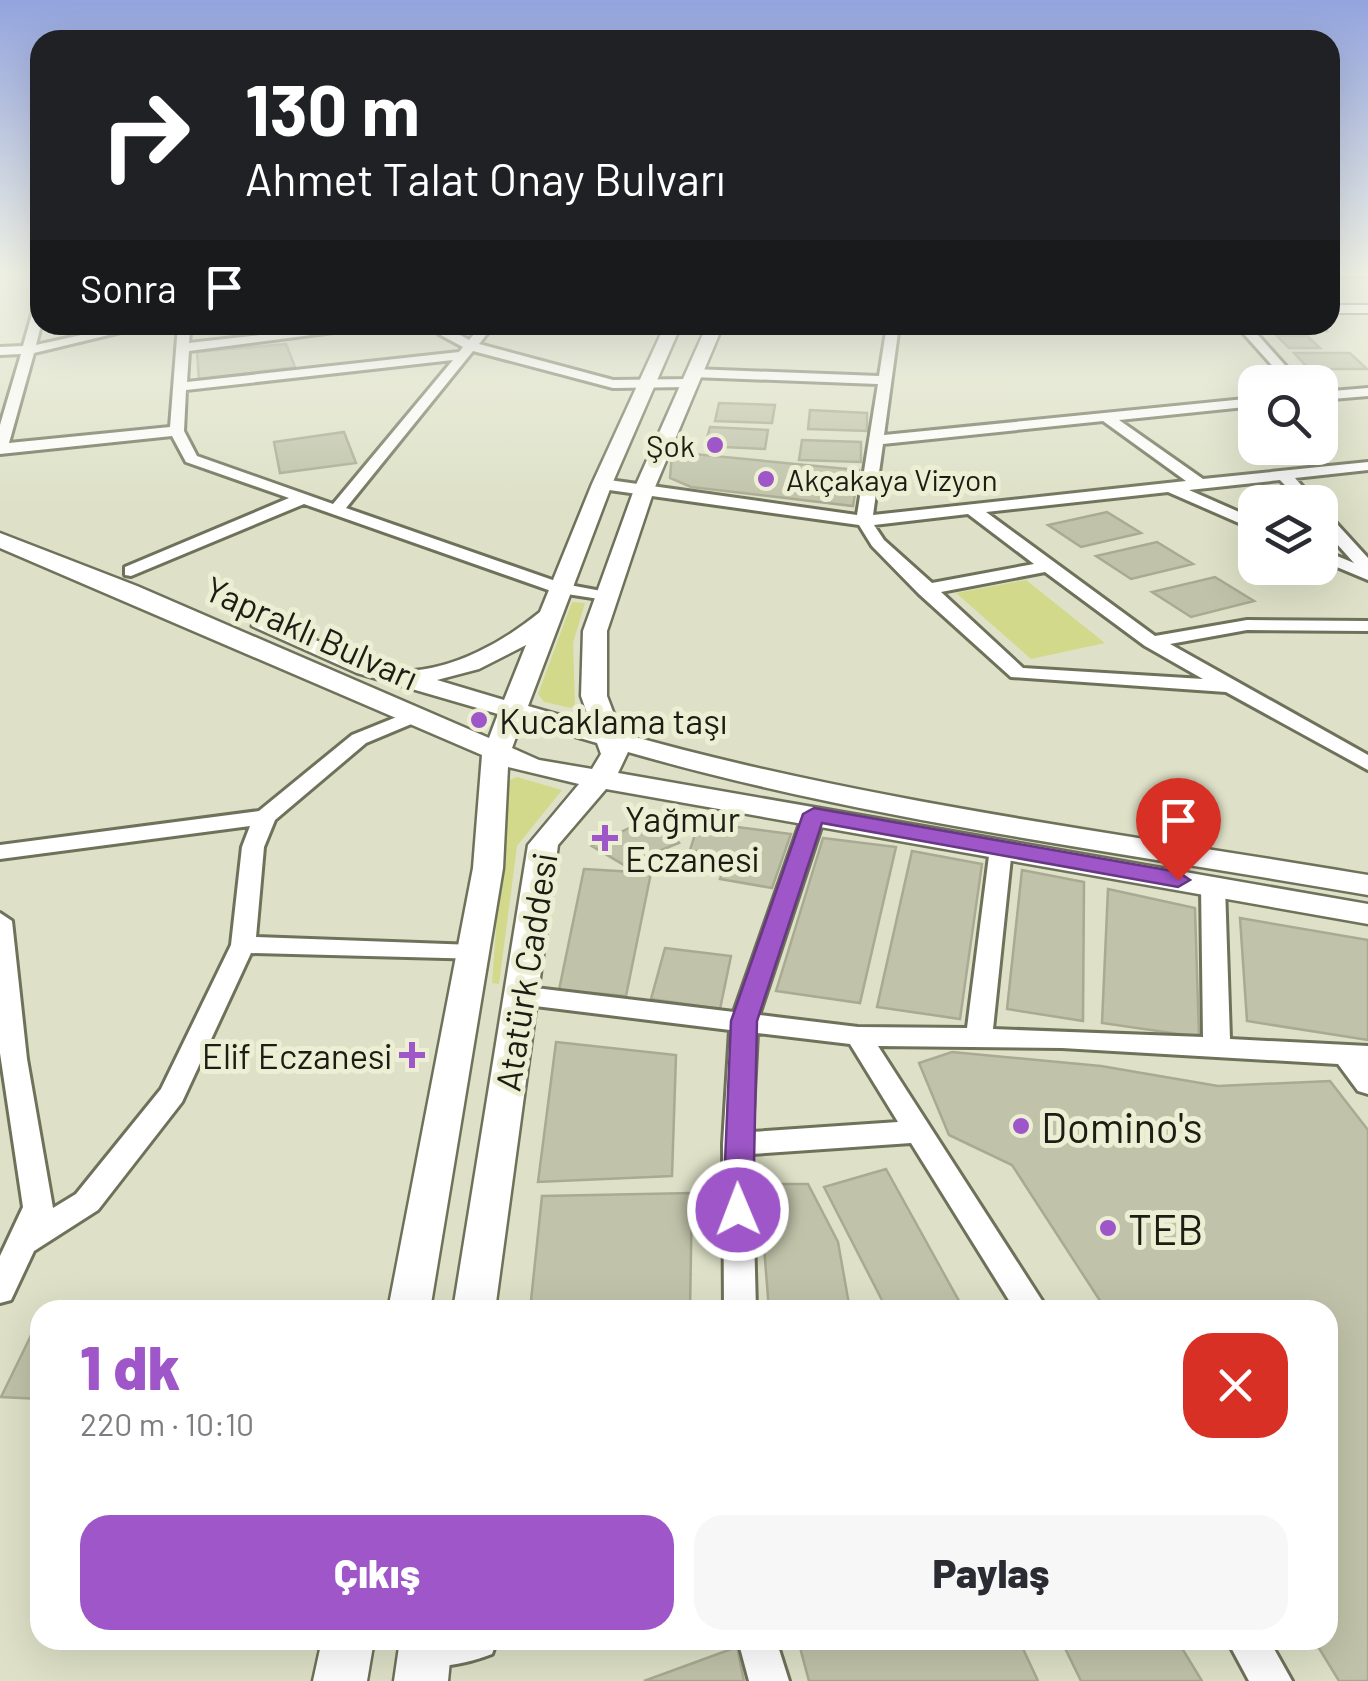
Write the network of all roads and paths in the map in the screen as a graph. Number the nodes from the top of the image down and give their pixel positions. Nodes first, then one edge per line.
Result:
1 (182, 349) edge
2 (661, 349) edge
3 (704, 349) edge
4 (889, 349) edge
5 (28, 350) joint
6 (0, 351) edge
7 (467, 351) junction
8 (691, 378) junction
9 (885, 380) junction
10 (645, 382) junction
11 (180, 387) junction
12 (1368, 392) edge
13 (1351, 393) junction
14 (1338, 394) edge
15 (7, 400) edge
16 (1368, 402) edge
17 (1238, 404) edge
18 (1106, 417) junction
19 (177, 430) junction
20 (876, 440) junction
21 (0, 449) edge
22 (1368, 466) edge
23 (1284, 475) junction
24 (602, 484) junction
25 (1200, 484) junction
26 (1293, 485) edge
27 (645, 487) junction
28 (1171, 488) junction
29 (306, 497) junction
30 (338, 508) junction
31 (971, 509) junction
32 (1238, 518) edge
33 (0, 519) edge
34 (864, 521) junction
35 (1338, 536) edge
36 (0, 540) edge
37 (1338, 561) edge
38 (1048, 566) junction
39 (131, 571) junction
40 (1368, 572) edge
41 (925, 590) junction
42 (606, 598) junction
43 (555, 602) junction
44 (1368, 626) edge
45 (1152, 642) junction
46 (397, 677) junction
47 (1227, 686) junction
48 (516, 710) junction
49 (414, 716) junction
50 (613, 739) junction
51 (496, 753) junction
52 (1368, 764) edge
53 (598, 778) junction
54 (814, 814) junction
55 (265, 817) junction
56 (1001, 848) junction
57 (0, 852) edge
58 (1368, 885) edge
59 (1213, 886) junction
60 (1368, 914) edge
61 (0, 922) edge
62 (243, 945) junction
63 (474, 953) junction
64 (519, 995) junction
65 (744, 1021) junction
66 (858, 1036) junction
67 (979, 1038) junction
68 (1217, 1048) junction
69 (1357, 1056) edge
70 (7, 1062) edge
71 (1368, 1084) edge
72 (916, 1132) junction
73 (737, 1144) junction
74 (22, 1242) junction
75 (0, 1290) edge
76 (410, 1300) edge
77 (475, 1300) edge
78 (740, 1300) edge
79 (1025, 1300) edge
80 (346, 1650) edge
81 (761, 1650) edge
82 (1252, 1650) edge
83 (340, 1681) edge
84 (769, 1681) edge
85 (1272, 1681) edge

1 - 11 street
2 - 10 main road, Atatürk Caddesi
3 - 8 main road
4 - 9 street
5 - 6 street
5 - 15 street
7 - 10 street
7 - 11 street
7 - 30 street
8 - 9 street
8 - 10 street
8 - 27 main road
9 - 20 street
10 - 24 main road, Atatürk Caddesi
11 - 19 street
12 - 13 street
13 - 14 street
13 - 16 street
15 - 21 street
17 - 18 street
18 - 20 street
18 - 25 street
19 - 21 street
19 - 29 street
20 - 34 street
22 - 23 street
23 - 25 street
23 - 26 street
24 - 27 street
24 - 43 main road, Atatürk Caddesi
25 - 28 street
27 - 34 street
27 - 42 main road
28 - 31 street
28 - 32 street
29 - 30 street
29 - 39 street
30 - 43 street
31 - 34 street
31 - 38 street
33 - 39 main road
34 - 41 street
35 - 40 street
36 - 49 main road, Yapraklı Bulvarı
37 - 40 street
38 - 41 street
38 - 45 street
39 - 46 main road
41 - 47 street
42 - 43 street
42 - 50 main road
43 - 46 main road
43 - 48 main road, Atatürk Caddesi
44 - 45 street
45 - 47 street
46 - 48 main road
47 - 52 street
48 - 50 main road
48 - 51 main road, Atatürk Caddesi
49 - 51 main road, Yapraklı Bulvarı
49 - 55 street
50 - 53 main road, Atatürk Caddesi
50 - 58 main road
51 - 53 main road, Yapraklı Bulvarı
51 - 63 main road, Atatürk Caddesi
53 - 54 main road, Yapraklı Bulvarı
53 - 64 main road, Atatürk Caddesi
54 - 56 main road, Yapraklı Bulvarı
54 - 65 street
55 - 57 street
55 - 62 street
56 - 59 main road, Yapraklı Bulvarı
56 - 67 street
59 - 60 main road, Yapraklı Bulvarı
59 - 68 street
61 - 70 street
62 - 63 street
62 - 74 street
63 - 76 main road, Atatürk Caddesi
64 - 65 street
64 - 77 main road, Atatürk Caddesi
65 - 66 street
65 - 73 street
66 - 67 street
66 - 72 street
67 - 68 street
68 - 69 street
69 - 71 street
70 - 74 street
72 - 73 street
72 - 79 street
73 - 78 street
74 - 75 street
80 - 83 main road
81 - 84 street
82 - 85 street

